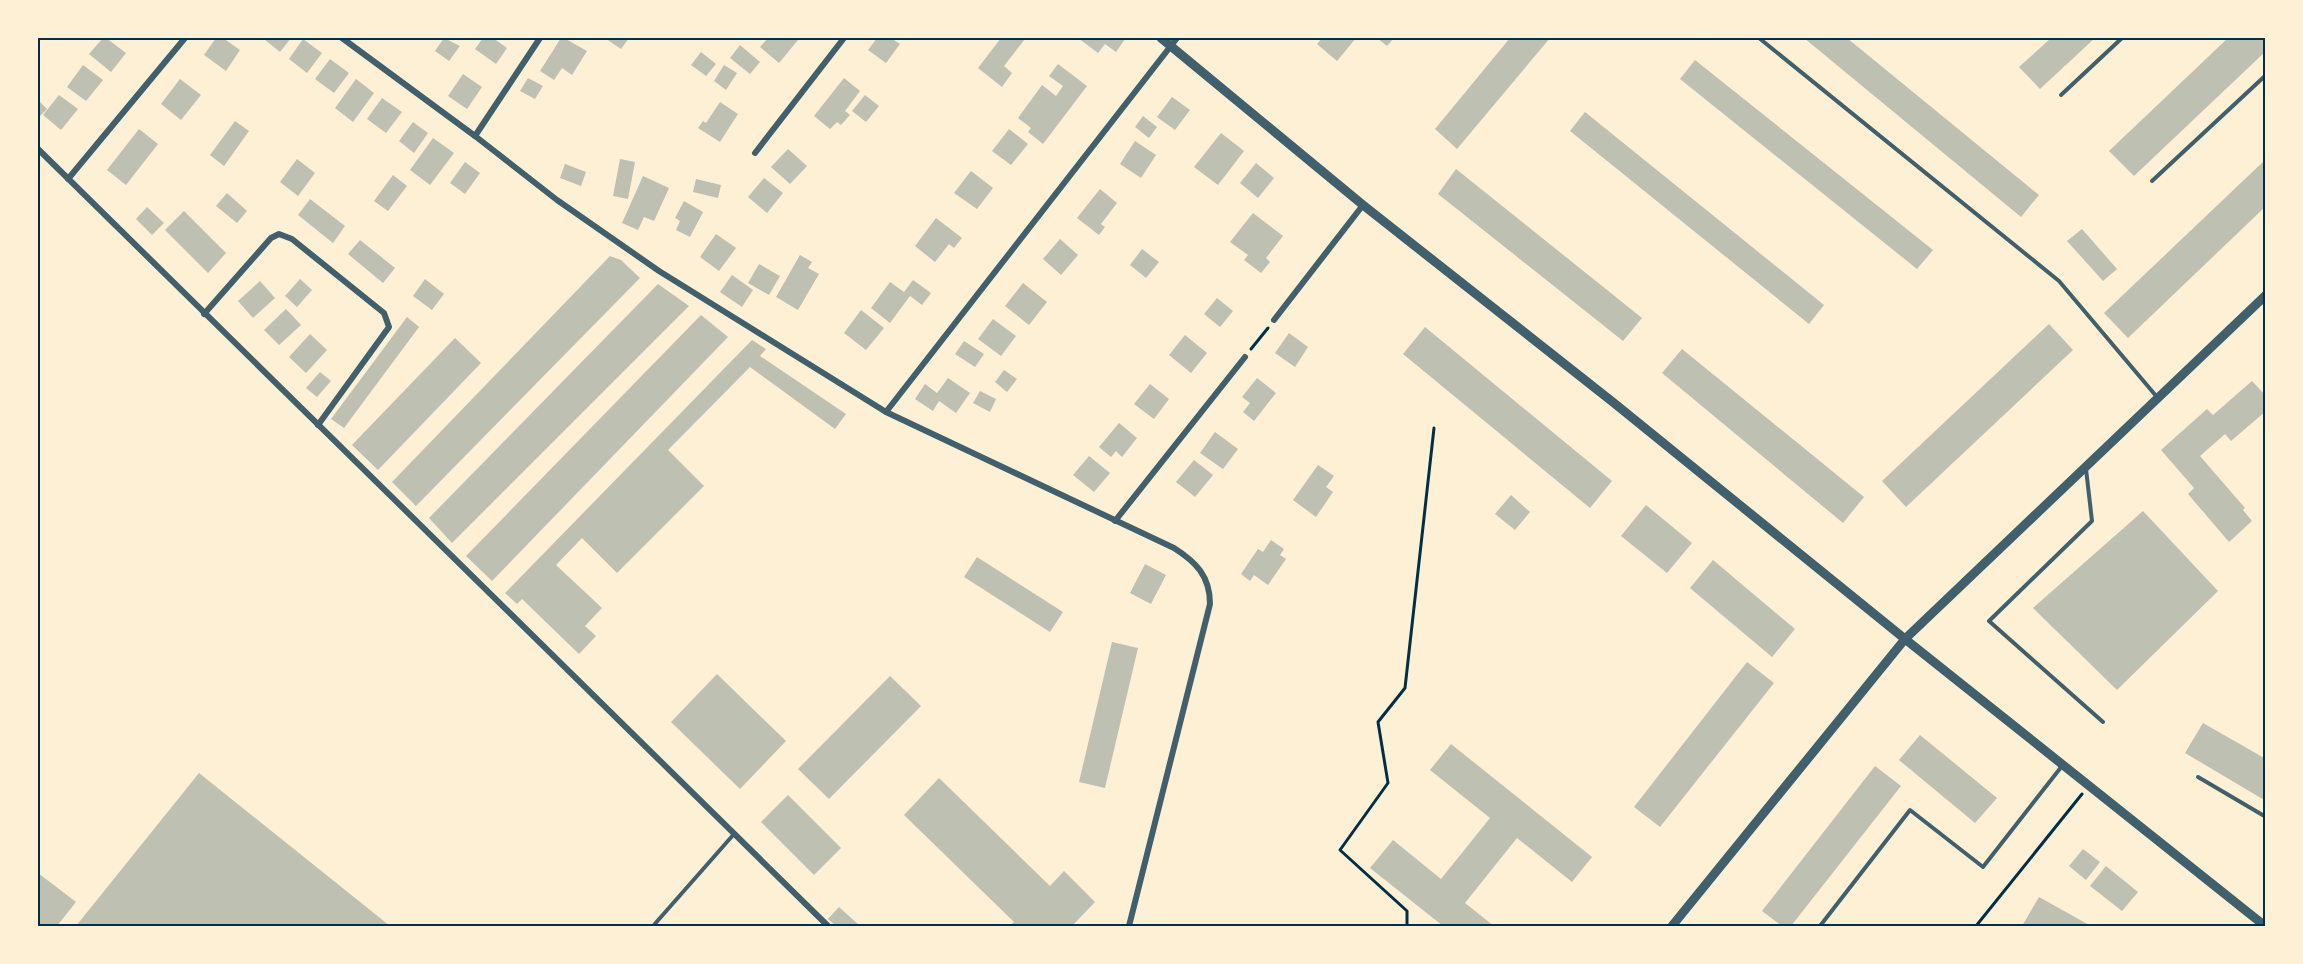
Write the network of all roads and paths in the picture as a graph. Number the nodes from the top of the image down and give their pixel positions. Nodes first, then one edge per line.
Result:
1 (184, 38) edge
2 (342, 38) edge
3 (540, 38) edge
4 (844, 38) edge
5 (1161, 38) edge
6 (1759, 38) edge
7 (2122, 38) edge
8 (1174, 42) edge
9 (2265, 75) edge
10 (2061, 95) dead end
11 (475, 136) junction
12 (38, 149) edge
13 (755, 153) dead end
14 (68, 179) junction
15 (2152, 181) dead end
16 (1363, 205) junction
17 (2265, 295) edge
18 (204, 314) junction
19 (1274, 320) joint
20 (1245, 357) joint
21 (2157, 398) junction
22 (886, 412) junction
23 (318, 425) junction
24 (1434, 428) dead end
25 (2086, 465) junction
26 (1115, 521) junction
27 (1905, 639) junction
28 (2103, 722) dead end
29 (2062, 765) junction
30 (2198, 777) dead end
31 (2089, 786) junction
32 (2265, 818) edge
33 (734, 834) junction
34 (653, 927) edge
35 (828, 927) edge
36 (1129, 927) edge
37 (1407, 927) edge
38 (1672, 927) edge
39 (1820, 927) edge
40 (1976, 927) edge
41 (2265, 927) edge

1 - 14 street
2 - 11 street
3 - 11 street
4 - 13 street
5 - 8 street
6 - 21 lane
7 - 10 lane
8 - 16 street
8 - 22 street
9 - 15 lane
11 - 22 street
12 - 14 street
14 - 18 street
16 - 19 street
16 - 27 street
17 - 21 street
18 - 23 street
18 - 23 street
19 - 20 path
20 - 26 street
21 - 25 street
22 - 26 street
23 - 33 street
24 - 37 path
25 - 27 street
25 - 28 lane
26 - 36 street
27 - 29 street
27 - 38 street
29 - 31 street
29 - 39 lane
30 - 32 lane
31 - 40 path
31 - 41 street
33 - 34 lane
33 - 35 street

